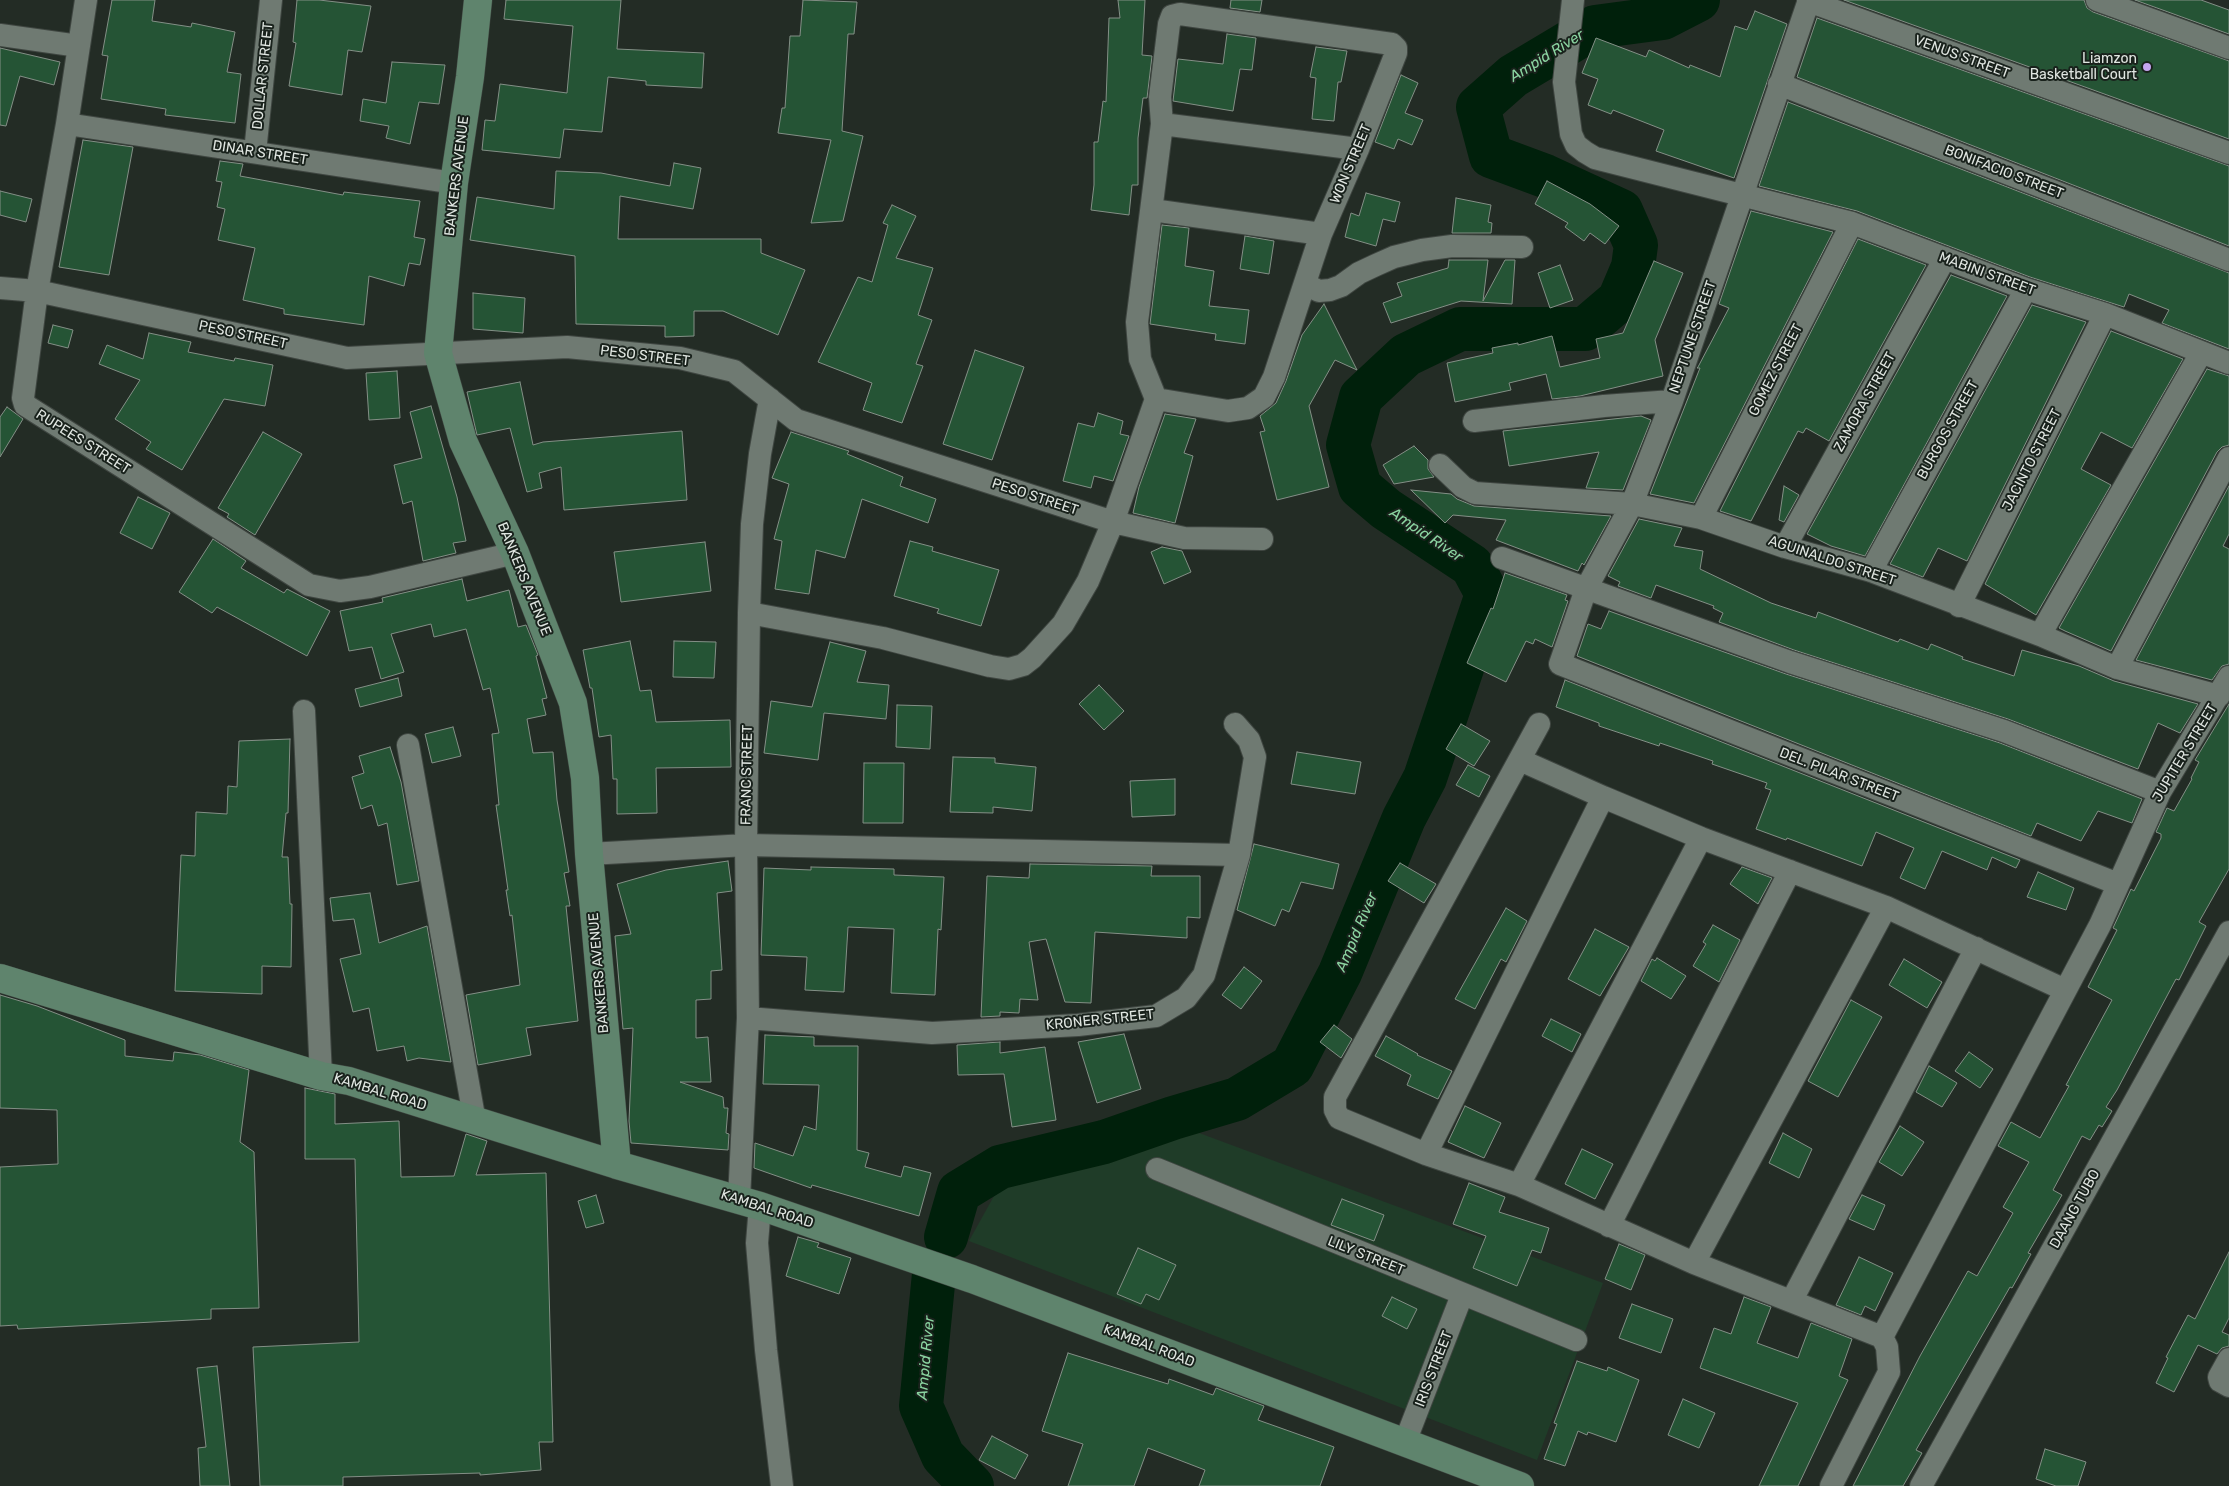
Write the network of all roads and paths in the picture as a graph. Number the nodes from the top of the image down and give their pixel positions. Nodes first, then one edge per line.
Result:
1 (86, 0) edge
2 (271, 0) edge
3 (478, 0) edge
4 (2097, 0) edge
5 (1809, 1) edge
6 (1572, 10) edge
7 (0, 35) edge
8 (79, 46) junction
9 (2229, 48) edge
10 (1779, 84) junction
11 (67, 124) junction
12 (1162, 124) junction
13 (1358, 149) junction
14 (255, 152) junction
15 (2229, 154) edge
16 (454, 183) junction
17 (1741, 195) junction
18 (1152, 210) junction
19 (1852, 223) junction
20 (1321, 234) junction
21 (1522, 247) dead end
22 (1945, 258) junction
23 (2229, 260) edge
24 (1305, 284) junction
25 (0, 288) edge
26 (2026, 289) junction
27 (37, 290) junction
28 (2105, 314) junction
29 (438, 353) junction
30 (2201, 353) junction
31 (2229, 363) edge
32 (770, 399) junction
33 (1156, 399) junction
34 (1672, 401) junction
35 (1474, 421) dead end
36 (2229, 458) edge
37 (1440, 465) dead end
38 (1632, 504) junction
39 (1701, 518) junction
40 (1113, 522) junction
41 (1262, 539) dead end
42 (1785, 547) junction
43 (515, 553) junction
44 (1502, 558) dead end
45 (1871, 572) junction
46 (1586, 589) junction
47 (1959, 606) junction
48 (749, 613) junction
49 (2040, 635) junction
50 (1560, 666) joint
51 (2117, 668) junction
52 (2224, 687) edge
53 (304, 711) dead end
54 (1235, 724) dead end
55 (1539, 724) dead end
56 (408, 745) dead end
57 (1520, 760) junction
58 (2160, 792) junction
59 (1603, 798) junction
60 (1701, 838) junction
61 (746, 845) junction
62 (589, 854) junction
63 (1239, 855) junction
64 (1790, 871) junction
65 (2118, 884) junction
66 (1886, 907) junction
67 (2229, 932) edge
68 (1976, 948) junction
69 (0, 978) edge
70 (2065, 990) junction
71 (748, 1018) junction
72 (320, 1076) junction
73 (475, 1122) junction
74 (1426, 1154) junction
75 (616, 1165) junction
76 (1157, 1169) dead end
77 (1519, 1185) junction
78 (750, 1203) junction
79 (1609, 1226) junction
80 (1694, 1263) junction
81 (1462, 1295) junction
82 (1792, 1300) junction
83 (1882, 1337) junction
84 (1576, 1340) dead end
85 (2229, 1359) edge
86 (2229, 1386) edge
87 (1405, 1442) junction
88 (782, 1486) edge
89 (1520, 1486) edge
90 (1831, 1486) edge
91 (1921, 1486) edge

1 - 8 street, RUPEES STREET
2 - 14 street, DOLLAR STREET
3 - 16 main road, BANKERS AVENUE
4 - 9 street
5 - 10 street, NEPTUNE STREET
5 - 15 street, VENUS STREET
6 - 17 street, MABINI STREET
7 - 8 street
8 - 11 street, RUPEES STREET
10 - 17 street, NEPTUNE STREET
10 - 23 street, BONIFACIO STREET
11 - 14 street, DINAR STREET
11 - 27 street, RUPEES STREET
12 - 13 street
12 - 13 street, WON STREET
12 - 18 street
13 - 20 street, WON STREET
14 - 16 street, DINAR STREET
16 - 29 main road, BANKERS AVENUE
17 - 19 street, MABINI STREET
17 - 34 street, NEPTUNE STREET
18 - 20 street
18 - 33 street
19 - 22 street, MABINI STREET
19 - 39 street, GOMEZ STREET
20 - 24 street, WON STREET
21 - 24 street
22 - 26 street, MABINI STREET
22 - 42 street, ZAMORA STREET
24 - 33 street, WON STREET
25 - 27 street, PESO STREET
26 - 28 street, MABINI STREET
26 - 45 street, BURGOS STREET
27 - 29 street, PESO STREET
27 - 43 street, RUPEES STREET
28 - 30 street, MABINI STREET
28 - 47 street, JACINTO STREET
29 - 32 street, PESO STREET
29 - 43 main road, BANKERS AVENUE
30 - 31 street, MABINI STREET
30 - 49 street
32 - 40 street, PESO STREET
32 - 48 street, FRANC STREET
33 - 40 street
34 - 35 street
34 - 38 street, NEPTUNE STREET
36 - 51 street
37 - 38 street, AGUINALDO STREET
38 - 39 street, AGUINALDO STREET
38 - 46 street, NEPTUNE STREET
39 - 42 street, AGUINALDO STREET
40 - 41 street, PESO STREET
40 - 48 street
42 - 45 street, AGUINALDO STREET
43 - 62 main road, BANKERS AVENUE
44 - 46 street
45 - 47 street, AGUINALDO STREET
46 - 50 street, NEPTUNE STREET
46 - 58 street
47 - 49 street, AGUINALDO STREET
48 - 61 street, FRANC STREET
49 - 51 street, AGUINALDO STREET
50 - 65 street, DEL. PILAR STREET
51 - 52 street, AGUINALDO STREET
52 - 58 street, JUPITER STREET
53 - 72 street
54 - 63 street, KRONER STREET
55 - 57 street
56 - 73 street
57 - 59 street
57 - 74 street
58 - 65 street, JUPITER STREET
59 - 60 street
59 - 74 street
60 - 64 street
60 - 77 street
61 - 62 street
61 - 63 street
61 - 71 street, FRANC STREET
62 - 75 main road, BANKERS AVENUE
63 - 71 street, KRONER STREET
64 - 66 street
64 - 79 street
65 - 70 street, JUPITER STREET
66 - 68 street
66 - 80 street
67 - 91 street, DAANG TUBO
68 - 70 street
68 - 82 street
69 - 72 main road, KAMBAL ROAD
70 - 83 street, JUPITER STREET
71 - 78 street, FRANC STREET
72 - 73 main road, KAMBAL ROAD
73 - 75 main road, KAMBAL ROAD
74 - 77 street
75 - 78 main road, KAMBAL ROAD
76 - 81 street, LILY STREET
77 - 79 street
78 - 87 main road, KAMBAL ROAD
78 - 88 street, FRANC STREET
79 - 80 street
80 - 82 street
81 - 84 street, LILY STREET
81 - 87 street, IRIS STREET
82 - 83 street
83 - 90 street
85 - 86 street
87 - 89 main road, KAMBAL ROAD

